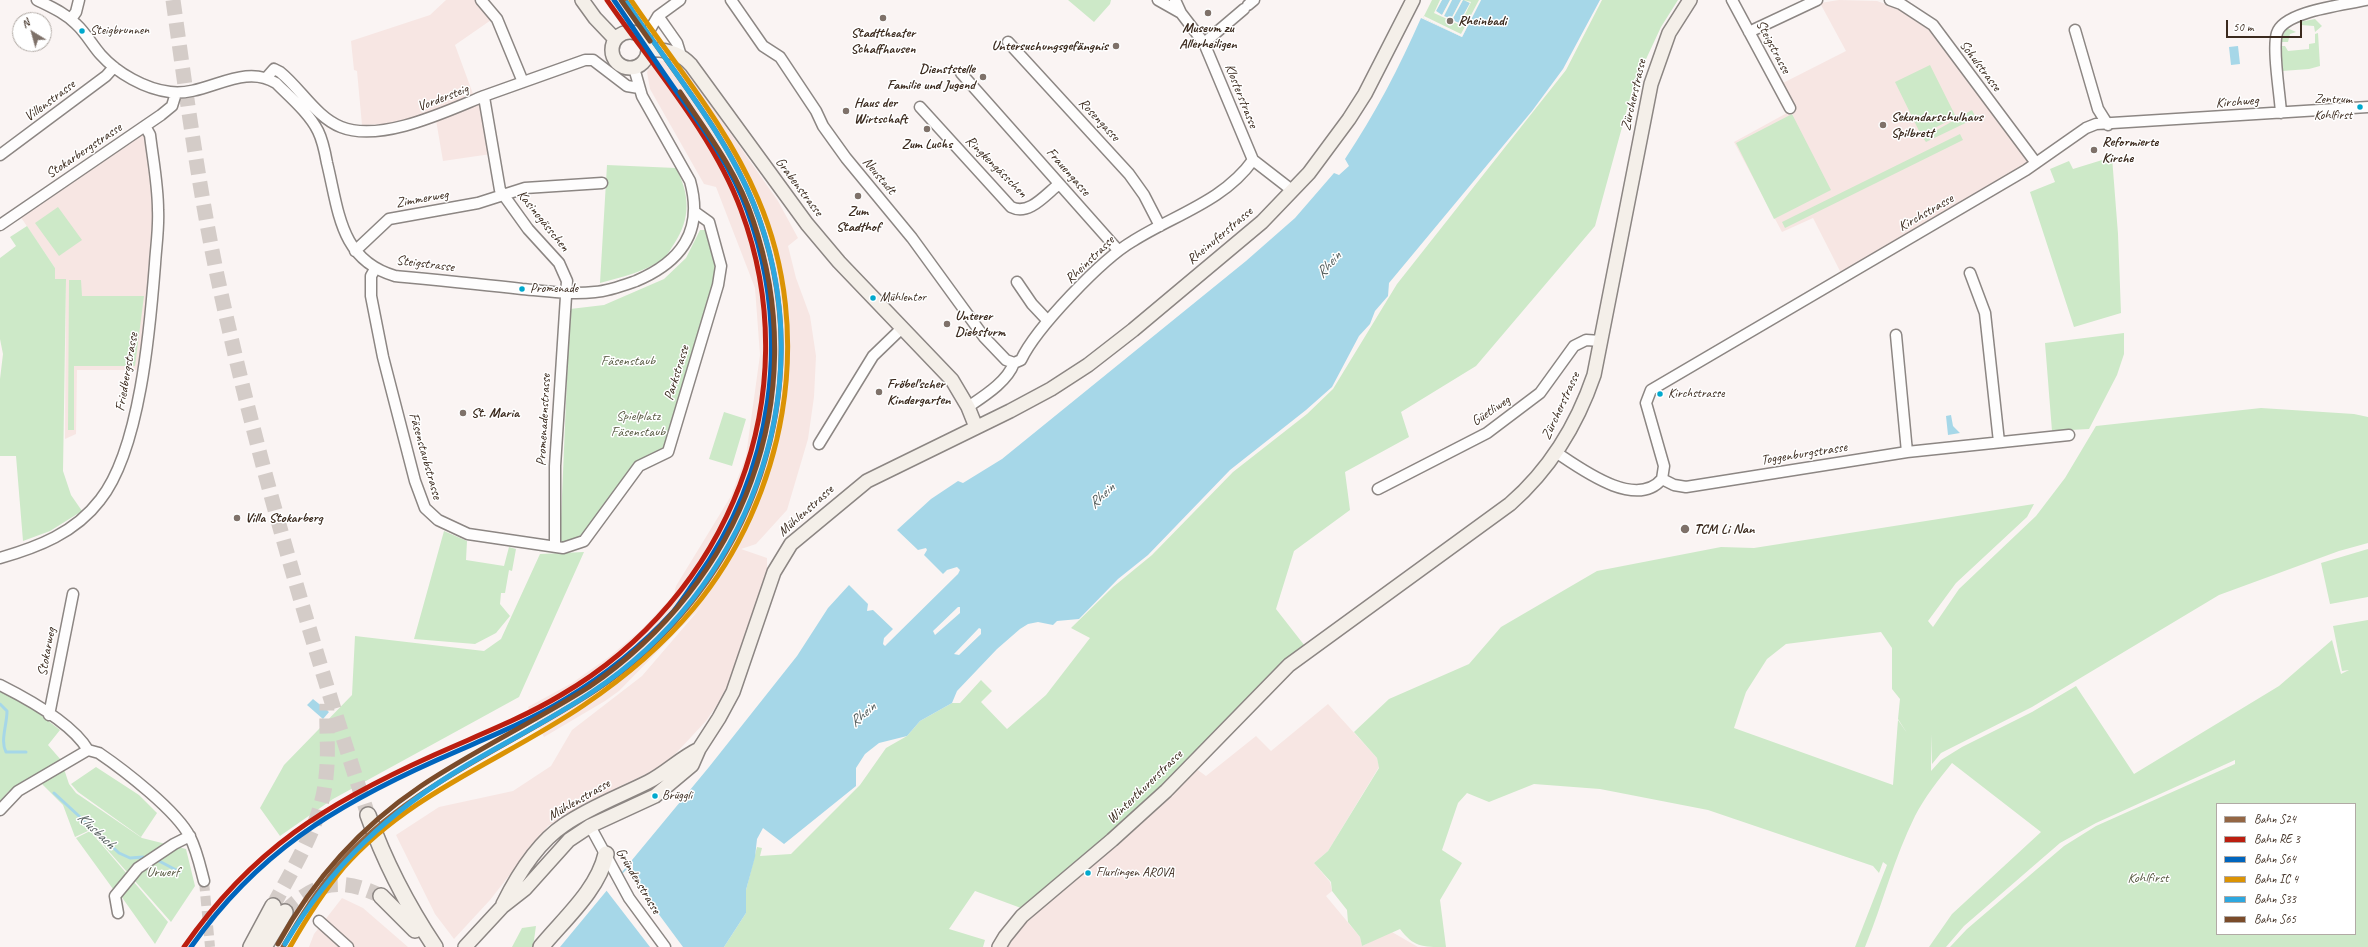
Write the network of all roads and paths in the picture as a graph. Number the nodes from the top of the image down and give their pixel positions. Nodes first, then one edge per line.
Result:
1 (38, 0) edge
2 (79, 0) edge
3 (481, 0) edge
4 (582, 0) edge
5 (680, 0) edge
6 (731, 0) edge
7 (1158, 0) edge
8 (1175, 0) edge
9 (1413, 0) edge
10 (1690, 0) edge
11 (1732, 0) edge
12 (1818, 0) edge
13 (1890, 0) edge
14 (2366, 0) edge
15 (1249, 5) edge
16 (1181, 13) junction
17 (71, 19) junction
18 (656, 21) junction
19 (2075, 30) dead end
20 (1749, 32) junction
21 (617, 37) junction
22 (1008, 42) dead end
23 (1204, 43) junction
24 (647, 44) junction
25 (677, 54) junction
26 (114, 67) junction
27 (636, 67) junction
28 (961, 73) dead end
29 (267, 78) junction
30 (523, 82) junction
31 (639, 88) junction
32 (176, 93) junction
33 (484, 97) junction
34 (2368, 106) edge
35 (920, 107) dead end
36 (1790, 108) dead end
37 (2281, 113) junction
38 (2108, 124) junction
39 (145, 126) junction
40 (0, 155) edge
41 (1253, 160) junction
42 (2036, 163) junction
43 (602, 183) dead end
44 (1059, 184) junction
45 (1293, 191) junction
46 (505, 195) junction
47 (695, 212) junction
48 (0, 225) edge
49 (1160, 226) junction
50 (1118, 250) junction
51 (354, 251) junction
52 (375, 269) junction
53 (1970, 273) dead end
54 (1017, 282) dead end
55 (566, 293) junction
56 (1048, 321) junction
57 (902, 328) junction
58 (1896, 334) dead end
59 (1601, 341) junction
60 (1014, 363) junction
61 (968, 407) junction
62 (976, 427) junction
63 (2069, 435) dead end
64 (1999, 442) junction
65 (818, 444) dead end
66 (1907, 452) junction
67 (1557, 453) junction
68 (1662, 479) junction
69 (1378, 489) dead end
70 (559, 548) junction
71 (0, 558) edge
72 (73, 594) dead end
73 (1311, 648) joint
74 (0, 685) edge
75 (49, 715) junction
76 (699, 749) junction
77 (88, 750) junction
78 (0, 810) edge
79 (582, 814) junction
80 (368, 815) tunnel mouth
81 (590, 826) junction
82 (190, 836) junction
83 (606, 854) junction
84 (204, 881) tunnel mouth
85 (381, 896) tunnel mouth
86 (502, 907) junction
87 (118, 913) dead end
88 (319, 921) dead end
89 (430, 942) edge
90 (251, 947) edge
91 (264, 947) edge
92 (348, 947) edge
93 (465, 947) edge
94 (541, 947) edge
95 (665, 947) edge
96 (999, 947) edge

1 - 17 street
2 - 17 street
3 - 30 street
4 - 21 main road
5 - 18 street
6 - 60 street, Neustadt
7 - 16 street
8 - 16 street, Klosterstrasse
9 - 45 main road, Rheinuferstrasse
10 - 59 main road, Zürcherstrasse
11 - 20 street, Steigstrasse
12 - 20 street
13 - 42 street, Schulstrasse
14 - 37 street
15 - 23 street
16 - 23 street, Klosterstrasse
17 - 26 street
18 - 24 street
18 - 25 street, Grabenstrasse
19 - 38 street
20 - 36 street, Steigstrasse
21 - 24 main road
21 - 27 main road
22 - 49 street, Rosengasse
23 - 41 street, Klosterstrasse
24 - 25 main road
24 - 27 main road
25 - 57 main road, Grabenstrasse
26 - 32 street
26 - 40 street, Villenstrasse
27 - 31 street, Steigstrasse
28 - 44 street, Frauengasse
29 - 32 street
29 - 33 street, Vordersteig
29 - 51 street, Steigstrasse
30 - 31 street, Vordersteig
30 - 33 street, Vordersteig
31 - 47 street, Steigstrasse
32 - 39 street, Stokarbergstrasse
33 - 46 street, Kasinogässchen
34 - 37 street, Kirchweg
35 - 44 street, Ringkengässchen
37 - 38 street, Kirchweg
38 - 42 street, Kirchstrasse
39 - 48 street, Stokarbergstrasse
39 - 71 street, Friedbergstrasse
41 - 45 street, Klosterstrasse
41 - 49 street, Rheinstrasse
42 - 68 street, Kirchstrasse
43 - 46 street, Zimmerweg
44 - 50 street, Frauengasse
45 - 62 main road, Rheinuferstrasse
46 - 51 street, Zimmerweg
46 - 55 street, Kasinogässchen
47 - 55 street, Steigstrasse
47 - 70 street, Parkstrasse
49 - 50 street, Rheinstrasse
50 - 56 street, Rheinstrasse
51 - 52 street, Steigstrasse
52 - 55 street, Steigstrasse
52 - 70 street, Fäsenstaubstrasse
53 - 64 street
54 - 56 street
55 - 70 street, Promenadenstrasse
56 - 60 street, Rheinstrasse
57 - 61 main road, Grabenstrasse
57 - 65 street
58 - 66 street
59 - 67 main road, Zürcherstrasse
59 - 69 street, Güetliweg
60 - 61 street, Rheinstrasse
61 - 62 main road, Grabenstrasse
62 - 76 main road, Mühlenstrasse
63 - 64 street, Toggenburgstrasse
64 - 66 street, Toggenburgstrasse
66 - 68 street, Toggenburgstrasse
67 - 68 street
67 - 73 main road, Zürcherstrasse
72 - 75 street, Stokarweg
73 - 96 main road, Winterthurerstrasse
74 - 75 street
75 - 77 street
76 - 79 main road, Mühlenstrasse
76 - 81 main road, Mühlenstrasse
77 - 78 street
77 - 82 street
79 - 81 main road
79 - 86 main road, Mühlenstrasse
80 - 89 highway
81 - 83 street, Gründenstrasse
81 - 86 main road, Mühlenstrasse
82 - 84 street
82 - 87 street
83 - 94 highway
83 - 95 street, Gründenstrasse
85 - 89 highway
86 - 93 main road, Mühlenstrasse
88 - 92 street
90 - 91 highway

